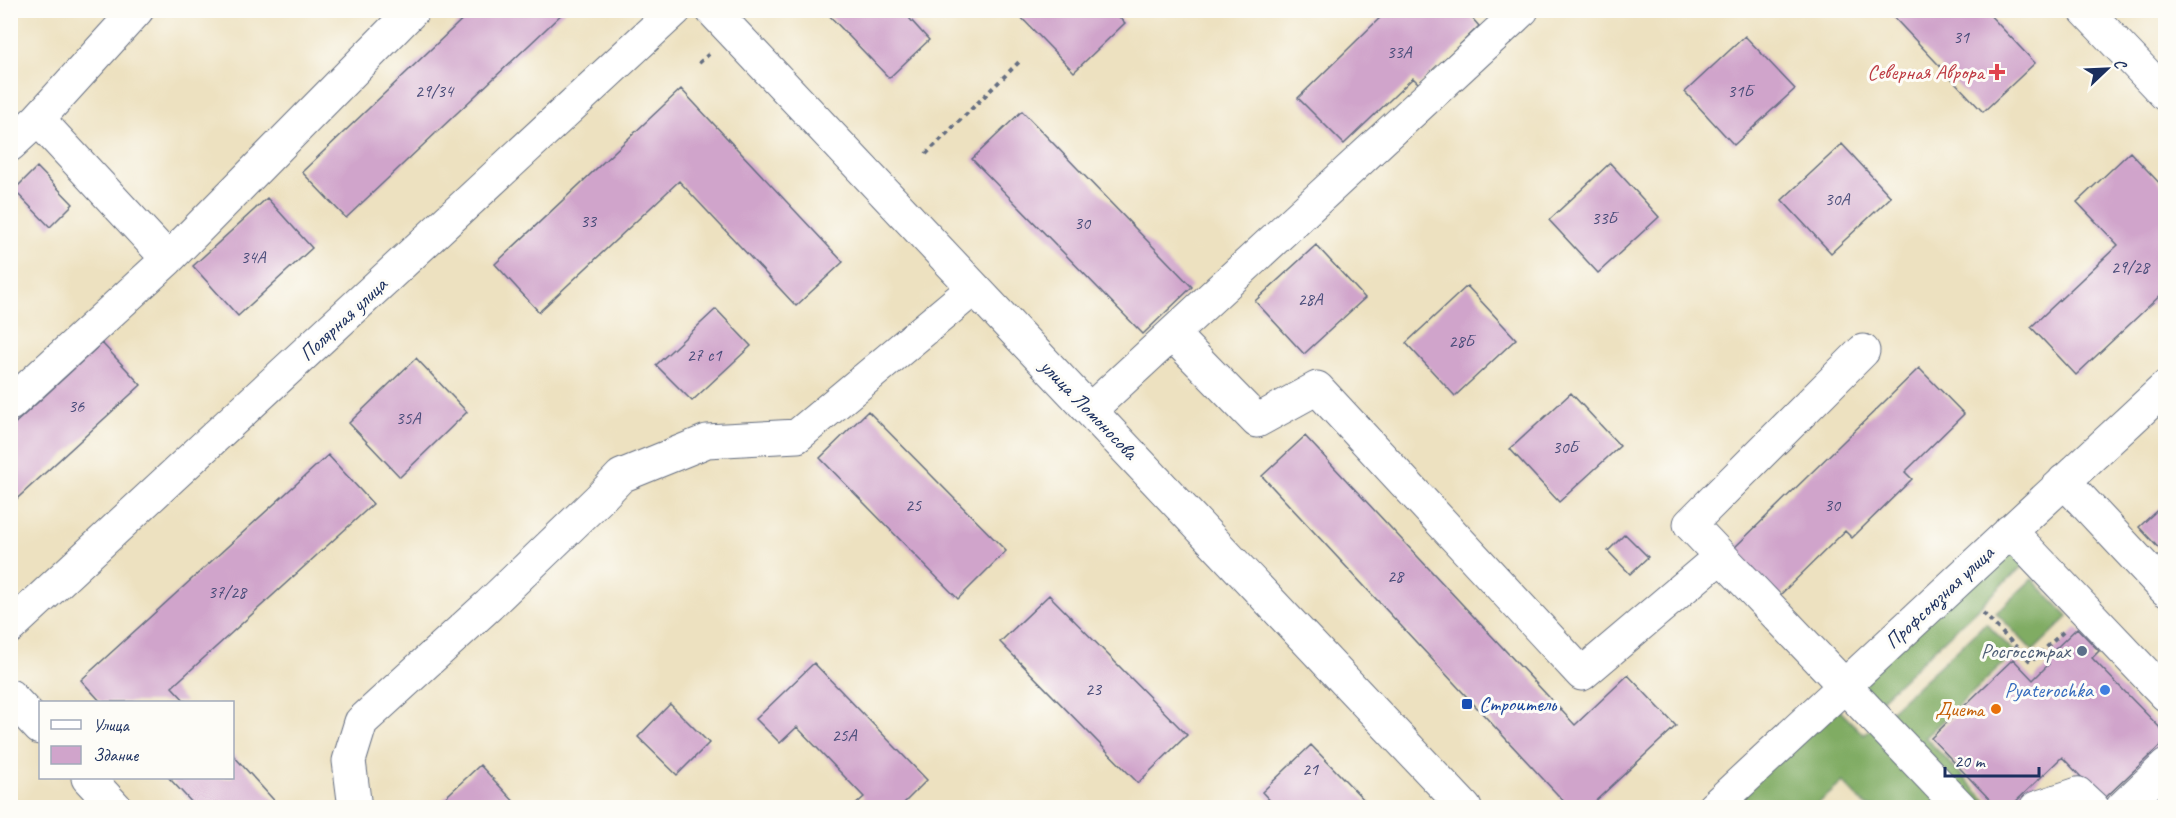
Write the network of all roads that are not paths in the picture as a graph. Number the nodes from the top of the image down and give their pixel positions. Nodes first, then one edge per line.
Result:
1 (137, 10) edge
2 (413, 10) edge
3 (675, 10) edge
4 (712, 10) edge
5 (1522, 10) edge
6 (2085, 10) edge
7 (2166, 95) edge
8 (38, 119) junction
9 (10, 145) edge
10 (168, 259) junction
11 (974, 288) junction
12 (1173, 334) junction
13 (1863, 351) dead end
14 (2166, 387) edge
15 (10, 404) edge
16 (1090, 410) junction
17 (2064, 481) junction
18 (2010, 531) junction
19 (1720, 556) junction
20 (2166, 590) edge
21 (10, 627) edge
22 (1844, 686) junction
23 (2166, 695) edge
24 (10, 696) edge
25 (39, 727) edge
26 (2166, 766) edge
27 (90, 779) edge
28 (116, 807) edge
29 (355, 807) edge
30 (1465, 807) edge
31 (1713, 807) edge
32 (1961, 807) edge
33 (2036, 807) edge
34 (2093, 807) edge
35 (2122, 807) edge

1 - 8 street
2 - 10 street
3 - 21 street, Полярная улица
4 - 11 street, улица Ломоносова
5 - 12 street
6 - 7 street
8 - 9 street
8 - 10 street
10 - 15 street
11 - 16 street, улица Ломоносова
11 - 29 street
12 - 16 street
12 - 19 street
13 - 19 street
14 - 17 street, Профсоюзная улица
16 - 30 street, улица Ломоносова
17 - 18 street, Профсоюзная улица
17 - 20 street
18 - 22 street, Профсоюзная улица
18 - 23 street
19 - 22 street
22 - 31 street, Профсоюзная улица
22 - 32 street
24 - 25 street
26 - 35 street
27 - 28 street
33 - 34 street

